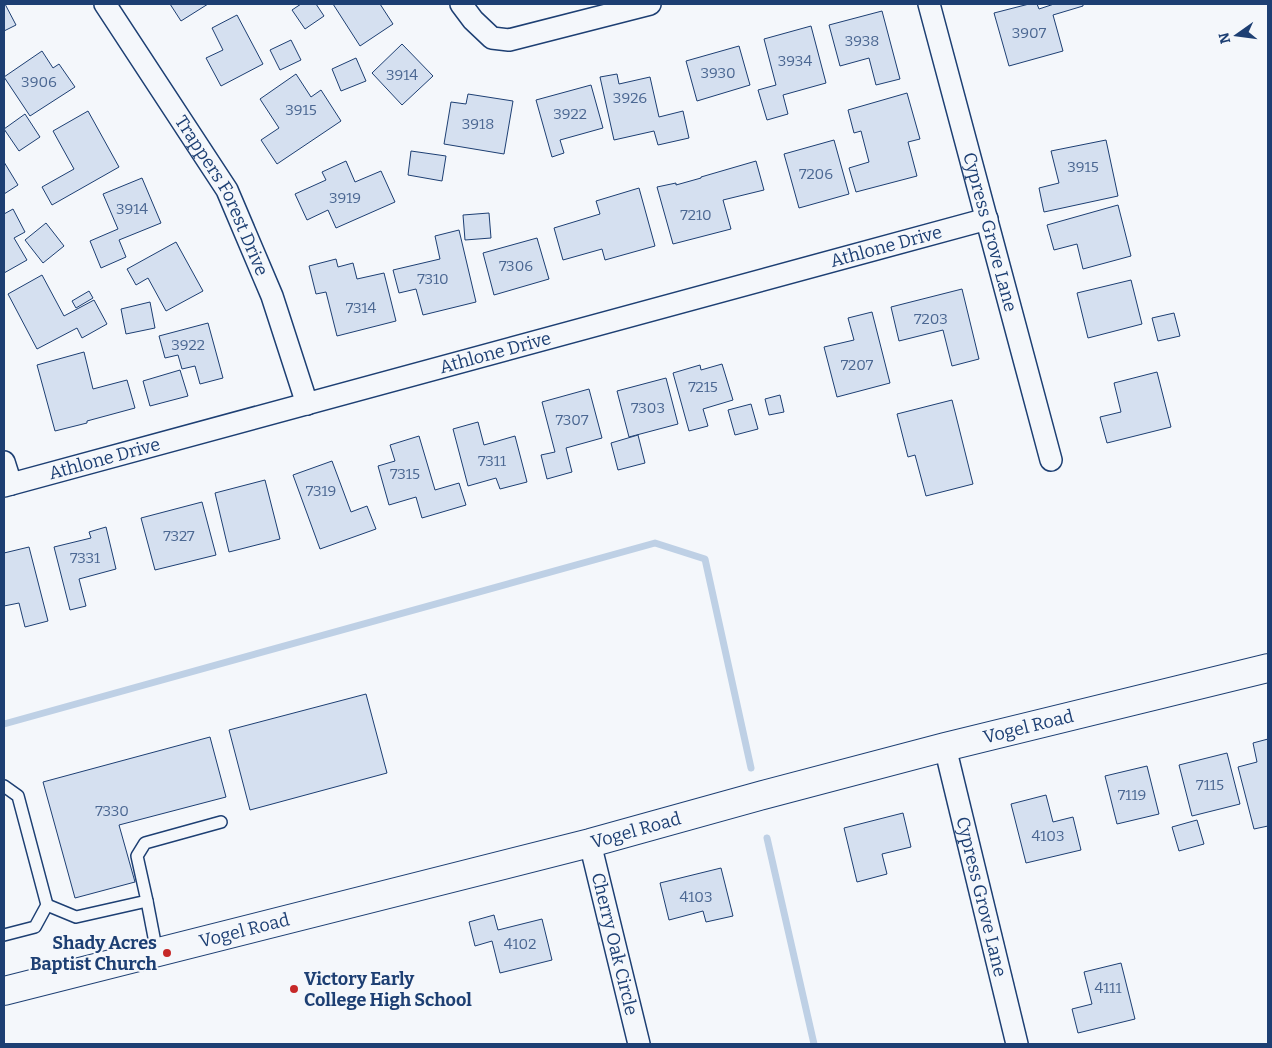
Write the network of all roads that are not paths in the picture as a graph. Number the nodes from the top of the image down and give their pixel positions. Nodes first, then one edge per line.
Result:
1 (105, 4) edge
2 (461, 4) edge
3 (650, 4) edge
4 (929, 4) edge
5 (987, 219) junction
6 (307, 404) junction
7 (1051, 460) dead end
8 (4, 462) edge
9 (7, 485) edge
10 (1268, 668) edge
11 (946, 747) junction
12 (4, 786) edge
13 (221, 822) dead end
14 (590, 843) junction
15 (146, 901) junction
16 (47, 905) junction
17 (4, 935) edge
18 (157, 953) junction
19 (4, 991) edge
20 (639, 1044) edge
21 (1017, 1044) edge

1 - 6 street, Trappers Forest Drive
2 - 3 street
4 - 5 street, Cypress Grove Lane
5 - 6 street, Athlone Drive
5 - 7 street, Cypress Grove Lane
6 - 9 street, Athlone Drive
8 - 9 street
10 - 11 street, Vogel Road
11 - 14 street, Vogel Road
11 - 21 street, Cypress Grove Lane
12 - 16 lane
13 - 15 lane
14 - 18 street, Vogel Road
14 - 20 street, Cherry Oak Circle
15 - 16 lane
15 - 18 lane
16 - 17 lane
18 - 19 street, Vogel Road

